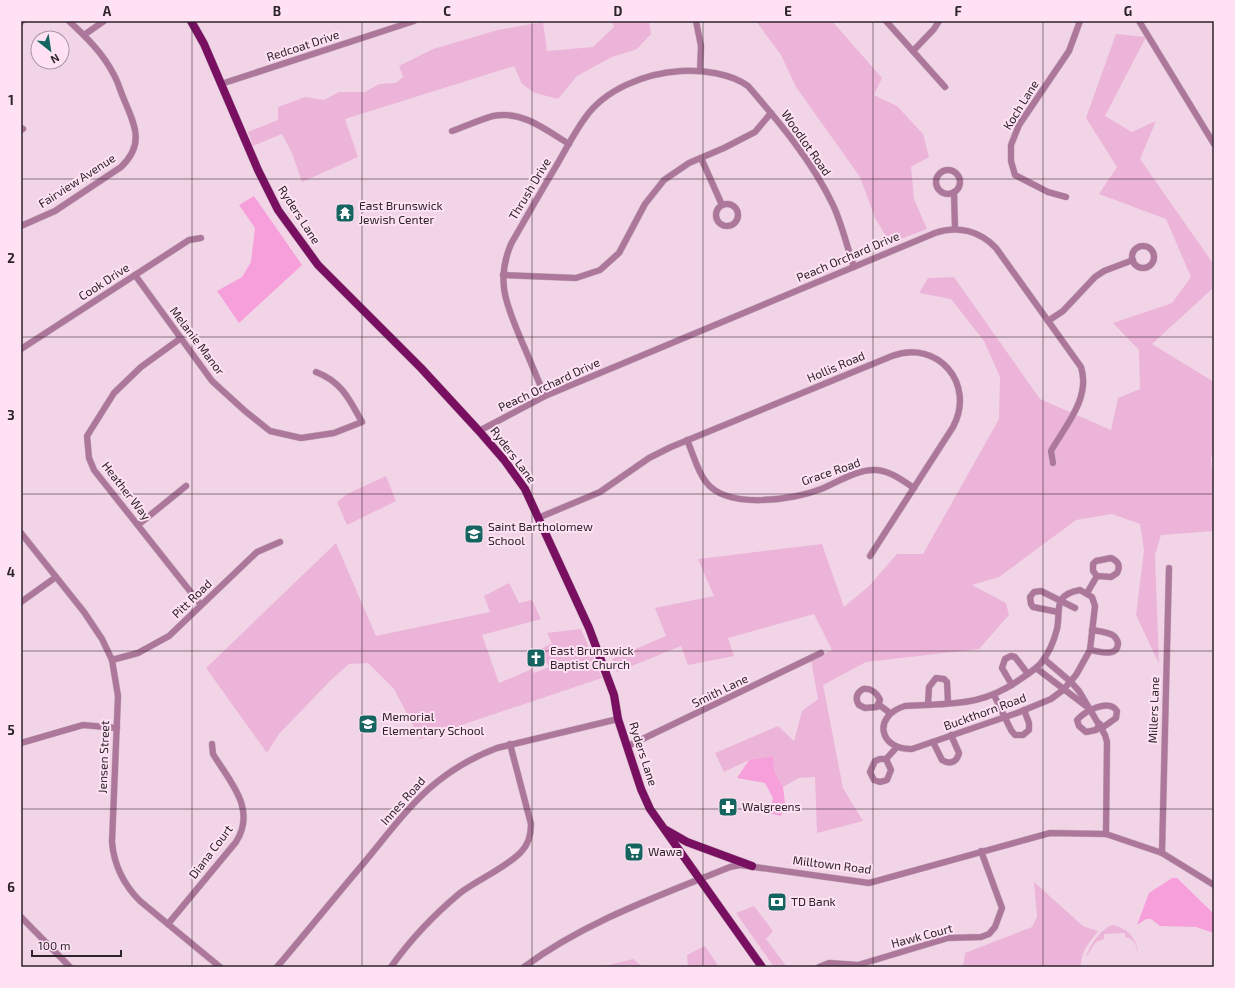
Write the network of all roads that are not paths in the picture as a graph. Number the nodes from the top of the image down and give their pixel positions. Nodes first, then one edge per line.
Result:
1 (69, 21) edge
2 (104, 21) edge
3 (191, 21) edge
4 (414, 21) edge
5 (696, 21) edge
6 (886, 21) edge
7 (939, 21) edge
8 (1080, 21) edge
9 (1139, 21) edge
10 (84, 35) junction
11 (913, 51) junction
12 (700, 71) junction
13 (221, 84) junction
14 (945, 87) dead end
15 (771, 113) junction
16 (452, 131) dead end
17 (569, 144) junction
18 (1214, 144) edge
19 (701, 158) junction
20 (954, 192) junction
21 (1066, 197) dead end
22 (722, 205) dead end
23 (21, 226) edge
24 (955, 229) junction
25 (201, 238) dead end
26 (1133, 260) dead end
27 (854, 267) junction
28 (135, 275) junction
29 (503, 275) junction
30 (1048, 320) junction
31 (181, 338) junction
32 (21, 349) edge
33 (316, 372) dead end
34 (545, 396) junction
35 (479, 431) junction
36 (687, 440) junction
37 (1052, 463) dead end
38 (186, 486) dead end
39 (914, 488) junction
40 (538, 518) junction
41 (138, 525) junction
42 (21, 533) edge
43 (280, 542) dead end
44 (870, 556) dead end
45 (1168, 568) dead end
46 (1097, 576) dead end
47 (56, 577) junction
48 (1087, 593) junction
49 (1060, 600) junction
50 (21, 602) edge
51 (201, 605) junction
52 (1075, 608) dead end
53 (1058, 612) junction
54 (1092, 630) junction
55 (1090, 650) junction
56 (821, 653) dead end
57 (1044, 659) junction
58 (112, 660) junction
59 (1036, 668) junction
60 (1028, 674) junction
61 (1071, 682) junction
62 (1012, 685) junction
63 (1063, 690) junction
64 (994, 695) junction
65 (948, 703) junction
66 (878, 704) dead end
67 (928, 704) junction
68 (1024, 710) junction
69 (1091, 710) junction
70 (890, 713) junction
71 (1004, 717) junction
72 (618, 719) junction
73 (1101, 726) junction
74 (117, 728) junction
75 (951, 736) junction
76 (21, 742) edge
77 (933, 742) junction
78 (212, 744) dead end
79 (510, 744) junction
80 (628, 746) junction
81 (897, 747) junction
82 (886, 759) dead end
83 (664, 829) junction
84 (1106, 834) junction
85 (981, 851) junction
86 (1162, 853) junction
87 (752, 866) junction
88 (699, 880) junction
89 (1214, 885) edge
90 (21, 917) edge
91 (168, 924) junction
92 (858, 966) edge
93 (70, 967) edge
94 (220, 967) edge
95 (277, 967) edge
96 (391, 967) edge
97 (524, 967) edge
98 (762, 967) edge
99 (819, 967) edge

1 - 10 street, Fairview Avenue
2 - 10 street
3 - 13 main road, Ryders Lane
4 - 13 street, Redcoat Drive
5 - 12 street
6 - 11 street
7 - 11 street
8 - 21 street, Koch Lane
9 - 18 street
10 - 23 street, Fairview Avenue
11 - 14 street
12 - 15 street, Woodlot Road
12 - 17 street, Thrush Drive
13 - 35 main road, Ryders Lane
15 - 19 street
15 - 27 street, Woodlot Road
16 - 17 street
17 - 29 street, Thrush Drive
19 - 22 street
19 - 29 street
20 - 20 street
20 - 24 street
24 - 27 street, Peach Orchard Drive
24 - 30 street, Peach Orchard Drive
25 - 28 street, Cook Drive
26 - 30 street
27 - 34 street, Peach Orchard Drive
28 - 31 street, Melanie Manor
28 - 32 street, Cook Drive
29 - 34 street, Thrush Drive
30 - 37 street, Peach Orchard Drive
31 - 33 street, Melanie Manor
31 - 41 street, Heather Way
34 - 35 street, Peach Orchard Drive
35 - 40 main road, Ryders Lane
36 - 39 street, Grace Road
36 - 39 street, Hollis Road
36 - 40 street, Hollis Road
38 - 41 street
39 - 44 street, Hollis Road
40 - 72 main road, Ryders Lane
41 - 51 street, Heather Way
42 - 47 street, Jensen Street
43 - 51 street, Pitt Road
45 - 86 street, Millers Lane
46 - 48 street
47 - 50 street
47 - 58 street, Jensen Street
48 - 49 street
48 - 54 street, Buckthorn Road
49 - 52 street
49 - 53 street, Buckthorn Road
49 - 53 street
51 - 58 street, Pitt Road
53 - 57 street, Buckthorn Road
54 - 55 street, Buckthorn Road
54 - 55 street
55 - 61 street, Buckthorn Road
56 - 80 street, Smith Lane
57 - 59 street, Buckthorn Road
57 - 61 street
58 - 74 street, Jensen Street
59 - 60 street, Buckthorn Road
59 - 63 street
60 - 62 street, Buckthorn Road
60 - 62 street
61 - 63 street, Buckthorn Road
61 - 69 street
62 - 64 street, Buckthorn Road
63 - 68 street, Buckthorn Road
63 - 69 street
64 - 65 street, Buckthorn Road
64 - 71 street
65 - 67 street, Buckthorn Road
65 - 67 street
66 - 70 street
67 - 70 street, Buckthorn Road
68 - 71 street, Buckthorn Road
68 - 71 street
69 - 73 street
69 - 73 street
69 - 73 street
70 - 81 street
71 - 75 street, Buckthorn Road
72 - 79 street, Innes Road
72 - 80 main road, Ryders Lane
73 - 84 street
74 - 76 street
74 - 91 street, Jensen Street
75 - 77 street, Buckthorn Road
75 - 77 street
77 - 81 street, Buckthorn Road
78 - 91 street, Diana Court
79 - 95 street, Innes Road
79 - 96 street
80 - 83 main road, Ryders Lane
81 - 82 street
83 - 87 main road
83 - 88 main road, Ryders Lane
84 - 85 street, Milltown Road
84 - 86 street, Milltown Road
85 - 87 street, Milltown Road
85 - 92 street, Hawk Court
86 - 89 street, Milltown Road
87 - 88 street, Milltown Road
88 - 97 street, Milltown Road
88 - 98 main road, Ryders Lane
90 - 93 street
91 - 94 street, Jensen Street
92 - 99 street, Hawk Court

